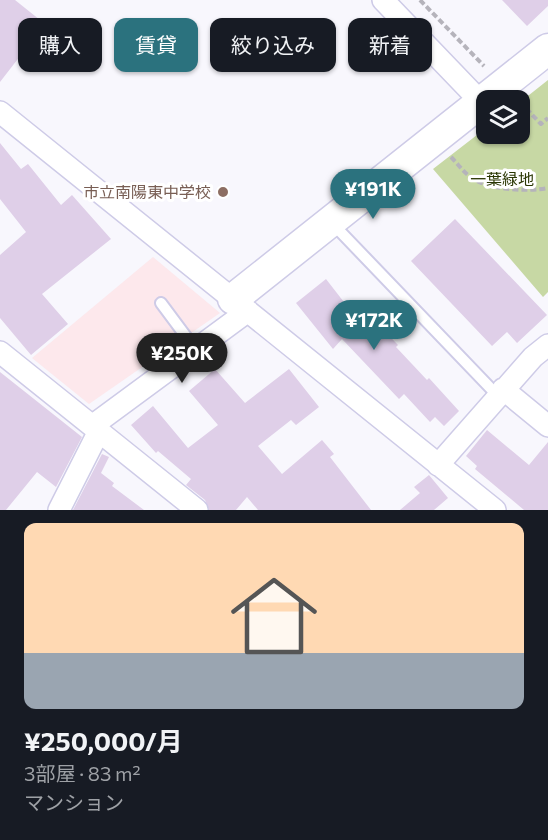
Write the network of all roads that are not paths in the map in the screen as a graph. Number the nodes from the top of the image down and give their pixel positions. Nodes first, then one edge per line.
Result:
1 (383, 0) edge
2 (548, 49) edge
3 (496, 90) edge
4 (511, 90) edge
5 (0, 112) edge
6 (476, 115) edge
7 (331, 222) junction
8 (161, 303) dead end
9 (241, 305) junction
10 (548, 345) edge
11 (196, 350) junction
12 (0, 352) edge
13 (501, 392) junction
14 (548, 426) edge
15 (95, 428) junction
16 (438, 465) junction
17 (59, 510) edge
18 (197, 510) edge
19 (495, 510) edge

1 - 3 street
2 - 4 street
5 - 9 street
6 - 7 street
7 - 9 street
7 - 13 lane
8 - 11 lane
9 - 11 street
9 - 16 street
10 - 13 street
11 - 15 street
12 - 15 street
13 - 14 street
13 - 16 street
15 - 17 street
15 - 18 street
16 - 19 street

